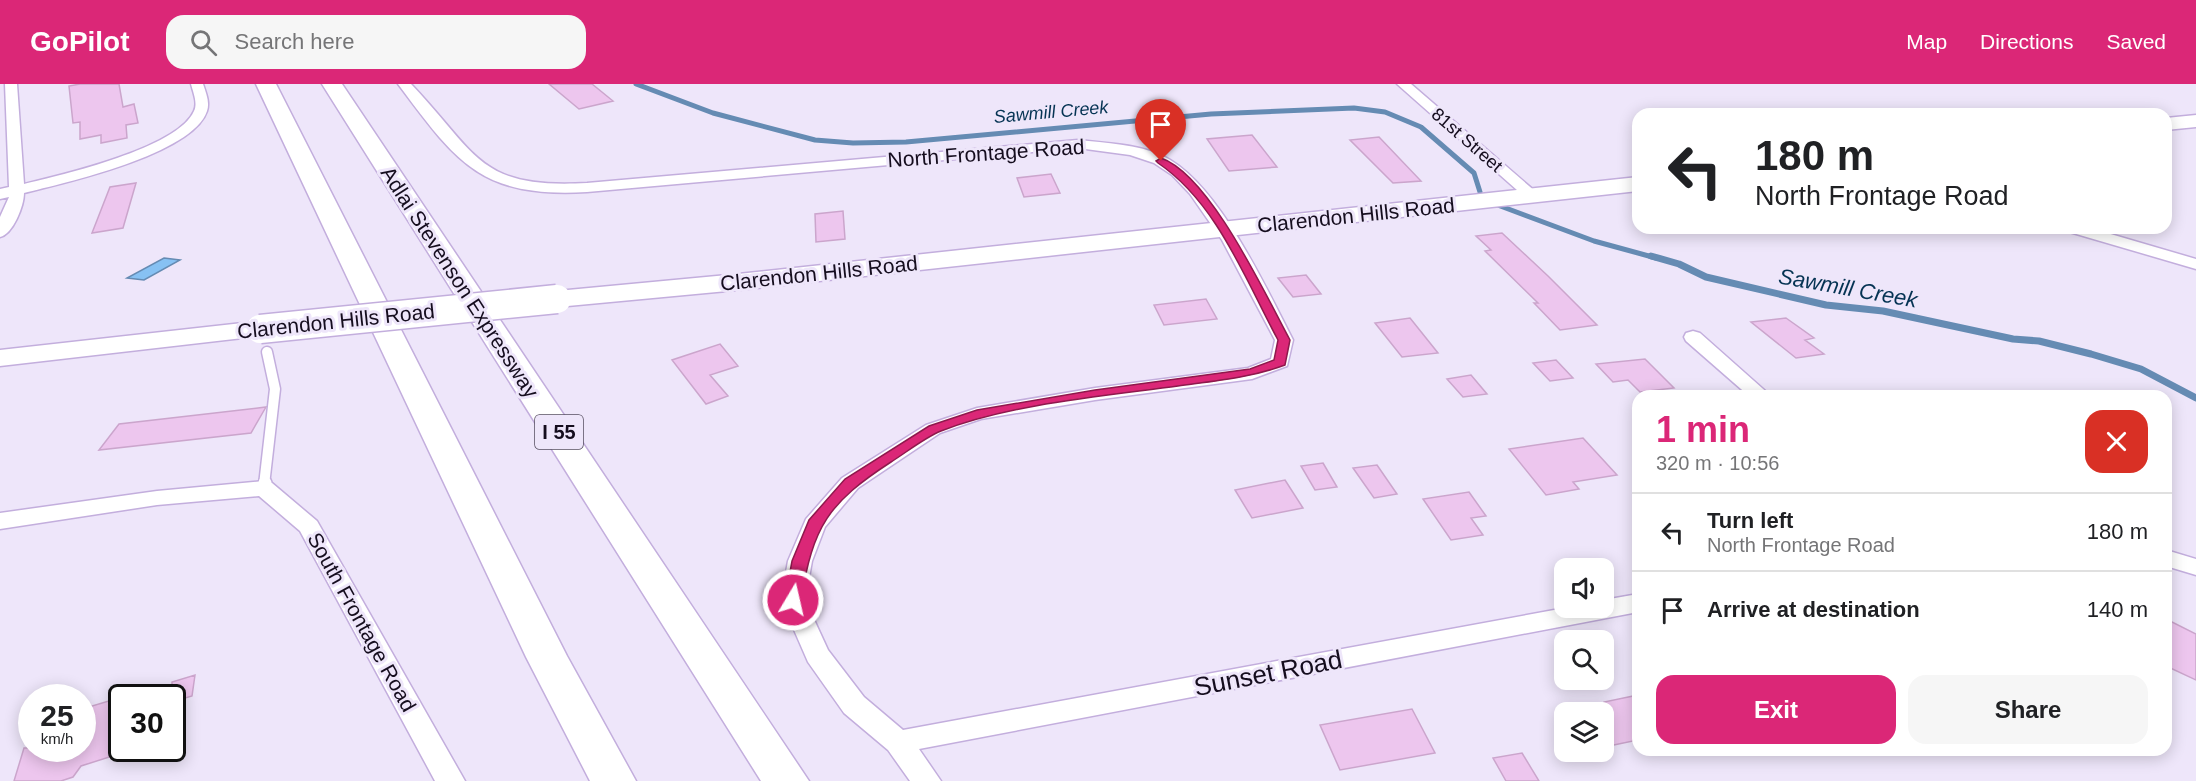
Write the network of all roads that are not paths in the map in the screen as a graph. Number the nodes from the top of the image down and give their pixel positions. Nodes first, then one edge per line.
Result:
1 (11, 84) edge
2 (196, 84) edge
3 (266, 84) edge
4 (332, 84) edge
5 (404, 84) edge
6 (1403, 84) edge
7 (2196, 121) edge
8 (2172, 123) edge
9 (1632, 184) edge
10 (17, 190) junction
11 (0, 194) edge
12 (1531, 195) junction
13 (1224, 229) junction
14 (0, 232) edge
15 (2093, 234) edge
16 (2196, 264) edge
17 (1693, 337) dead end
18 (264, 341) junction
19 (0, 358) edge
20 (1754, 390) edge
21 (264, 488) junction
22 (0, 521) edge
23 (2172, 560) edge
24 (2196, 567) edge
25 (1632, 604) edge
26 (898, 742) junction
27 (450, 781) edge
28 (613, 781) edge
29 (786, 781) edge
30 (926, 781) edge

1 - 10 street
2 - 10 street
3 - 28 highway
4 - 29 highway, Adlai Stevenson Expressway / I 55
5 - 13 street, North Frontage Road
6 - 12 street, 81st Street
7 - 8 street
9 - 12 street, Clarendon Hills Road
10 - 11 street
10 - 14 street
12 - 13 street, Clarendon Hills Road
13 - 18 street, Clarendon Hills Road, bridge
13 - 26 street, North Frontage Road
15 - 16 street
17 - 20 street
18 - 19 street, Clarendon Hills Road
18 - 21 lane
21 - 22 street
21 - 27 street, South Frontage Road
23 - 24 street
25 - 26 street, Sunset Road
26 - 30 street, North Frontage Road

